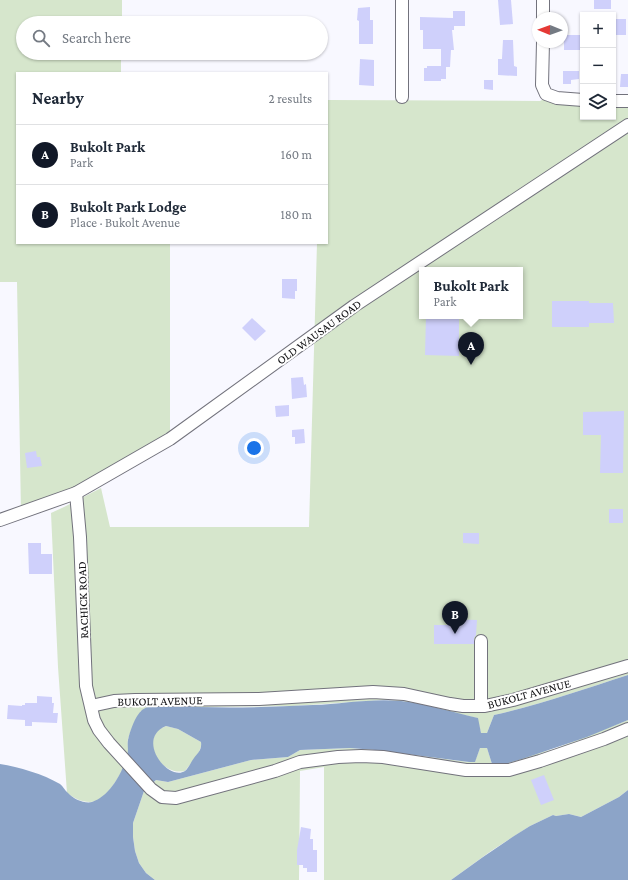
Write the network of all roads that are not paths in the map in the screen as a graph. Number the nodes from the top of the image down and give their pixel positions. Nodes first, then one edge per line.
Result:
1 (402, 0) edge
2 (543, 0) edge
3 (543, 12) edge
4 (542, 48) edge
5 (402, 97) dead end
6 (580, 100) edge
7 (616, 101) edge
8 (628, 101) edge
9 (628, 125) edge
10 (76, 493) junction
11 (0, 520) edge
12 (481, 641) dead end
13 (628, 666) edge
14 (91, 706) junction
15 (481, 706) junction
16 (628, 729) edge

1 - 5 street
2 - 3 street
4 - 6 street
7 - 8 street
9 - 10 street, OLD WAUSAU ROAD
10 - 11 street, OLD WAUSAU ROAD
10 - 14 street, RACHICK ROAD
12 - 15 street
13 - 15 street, BUKOLT AVENUE
14 - 15 street, BUKOLT AVENUE
14 - 16 street

